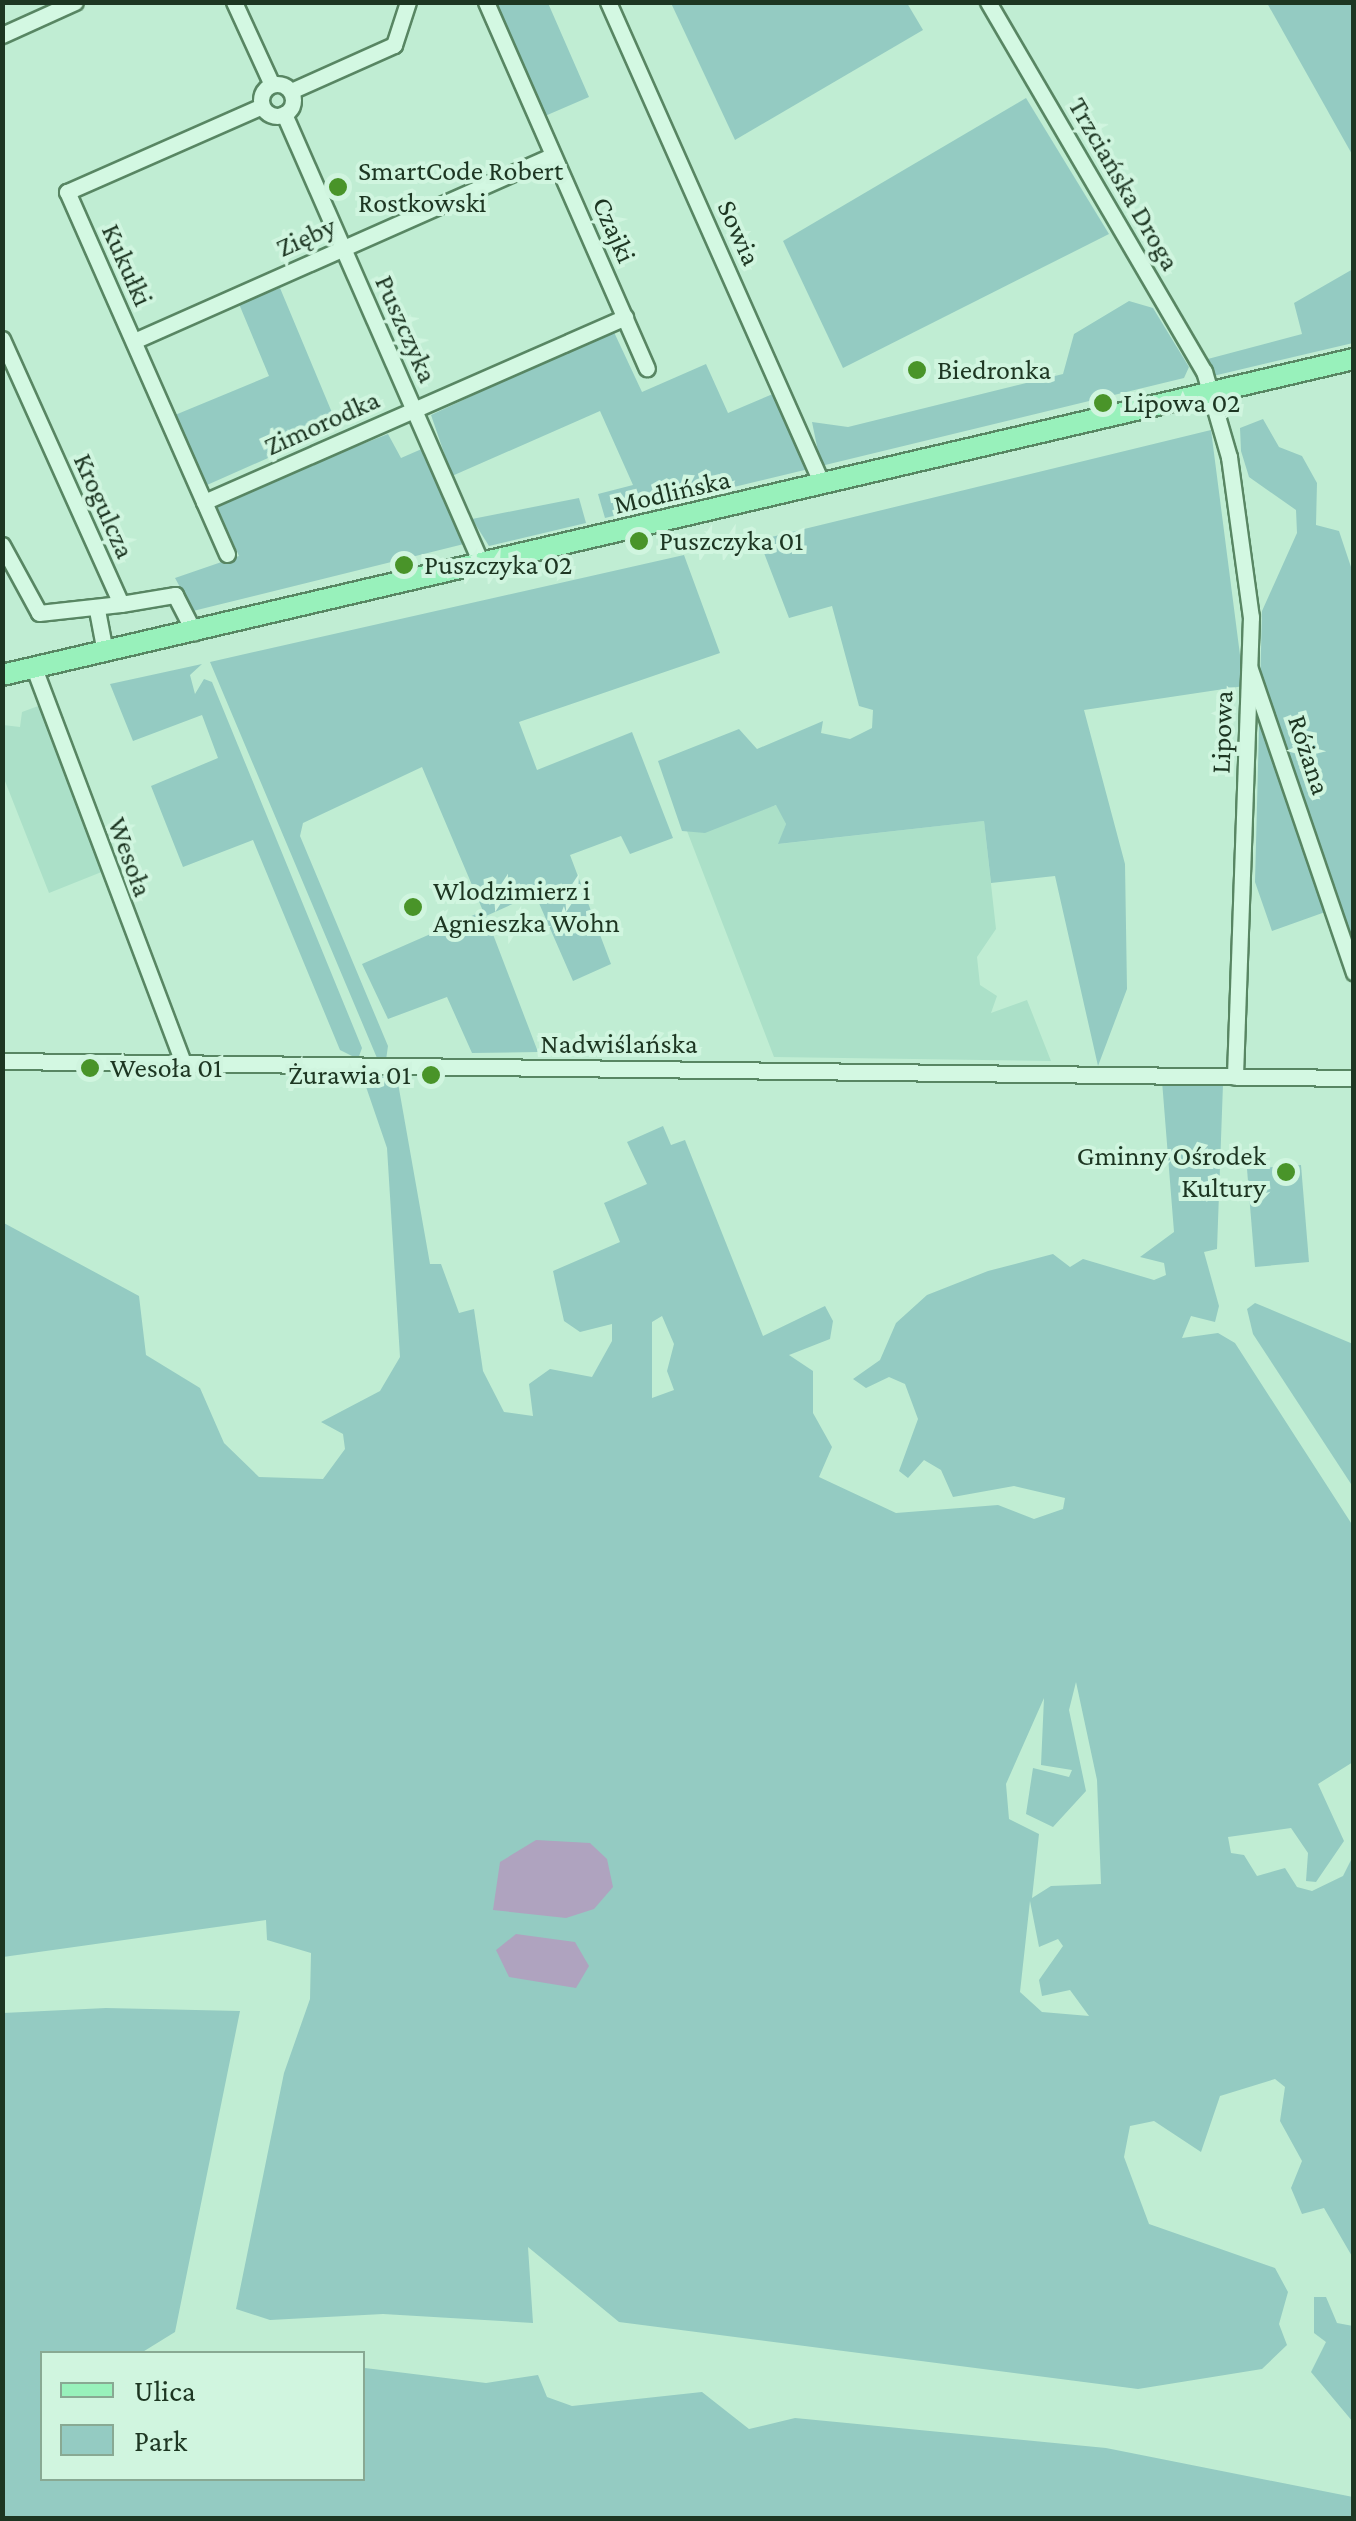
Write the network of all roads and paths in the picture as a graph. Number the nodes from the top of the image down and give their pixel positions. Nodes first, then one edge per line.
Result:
1 (76, 2) edge
2 (234, 2) edge
3 (408, 2) edge
4 (486, 2) edge
5 (608, 2) edge
6 (988, 2) edge
7 (2, 34) edge
8 (272, 85) junction
9 (291, 92) junction
10 (262, 106) junction
11 (284, 114) junction
12 (553, 155) junction
13 (342, 248) junction
14 (625, 317) junction
15 (2, 339) edge
16 (134, 341) junction
17 (1354, 360) edge
18 (647, 368) dead end
19 (1212, 393) junction
20 (414, 410) junction
21 (822, 484) junction
22 (204, 502) junction
23 (2, 545) edge
24 (227, 554) dead end
25 (482, 564) junction
26 (121, 604) junction
27 (97, 610) junction
28 (194, 632) junction
29 (105, 652) junction
30 (34, 668) junction
31 (1250, 669) junction
32 (2, 675) edge
33 (1354, 973) edge
34 (2, 1060) edge
35 (183, 1062) junction
36 (1235, 1077) junction
37 (1354, 1078) edge

1 - 7 street
2 - 8 street
3 - 9 street
4 - 12 street, Czajki
5 - 21 street, Sowia
6 - 19 street, Trzciańska Droga
8 - 9 street
8 - 10 street
9 - 11 street
10 - 11 street
10 - 16 street, Kukułki
11 - 13 street, Puszczyka
12 - 13 street, Zięby
12 - 14 street, Czajki
13 - 16 street, Zięby
13 - 20 street, Puszczyka
14 - 18 street, Czajki
14 - 20 street, Zimorodka
15 - 26 street, Krogulcza
16 - 22 street, Kukułki
17 - 19 main road, Modlińska
19 - 21 main road, Modlińska
19 - 31 street, Lipowa
20 - 22 street, Zimorodka
20 - 25 street, Puszczyka
21 - 25 main road, Modlińska
22 - 24 street, Kukułki
23 - 27 street
25 - 28 main road, Modlińska
26 - 27 street
26 - 28 street
27 - 29 street
28 - 29 main road, Modlińska
29 - 30 main road, Modlińska
30 - 32 main road, Modlińska
30 - 35 street, Wesoła
31 - 33 street, Różana
31 - 36 street, Lipowa
34 - 35 street, Nadwiślańska
35 - 36 street, Nadwiślańska
36 - 37 street, Nadwiślańska

